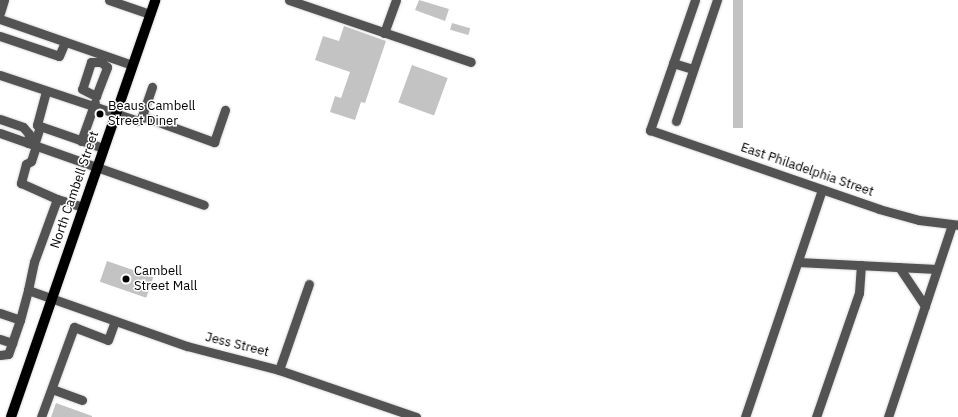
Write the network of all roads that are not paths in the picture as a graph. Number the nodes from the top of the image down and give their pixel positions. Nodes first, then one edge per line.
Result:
1 (4, 0) edge
2 (109, 0) edge
3 (155, 0) edge
4 (288, 0) edge
5 (396, 0) edge
6 (695, 0) edge
7 (718, 0) edge
8 (0, 13) edge
9 (150, 14) junction
10 (0, 19) edge
11 (384, 33) junction
12 (0, 36) edge
13 (65, 42) junction
14 (102, 59) junction
15 (471, 62) dead end
16 (673, 63) junction
17 (132, 65) junction
18 (693, 69) junction
19 (0, 75) edge
20 (152, 87) dead end
21 (45, 96) dead end
22 (96, 96) junction
23 (93, 106) junction
24 (225, 110) dead end
25 (115, 114) junction
26 (142, 116) junction
27 (0, 119) edge
28 (676, 121) dead end
29 (40, 127) junction
30 (0, 133) edge
31 (81, 141) junction
32 (33, 144) junction
33 (103, 148) junction
34 (97, 167) junction
35 (822, 190) junction
36 (57, 199) junction
37 (204, 205) dead end
38 (83, 207) junction
39 (955, 225) edge
40 (798, 262) junction
41 (861, 265) junction
42 (899, 267) junction
43 (937, 269) junction
44 (309, 284) dead end
45 (28, 290) junction
46 (52, 299) junction
47 (925, 306) junction
48 (0, 313) edge
49 (20, 320) junction
50 (115, 321) junction
51 (0, 339) edge
52 (12, 343) junction
53 (0, 354) edge
54 (279, 370) junction
55 (52, 389) junction
56 (82, 400) dead end
57 (11, 417) edge
58 (41, 417) edge
59 (416, 417) edge
60 (745, 417) edge
61 (816, 417) edge
62 (888, 417) edge

1 - 8 street
2 - 9 street
3 - 9 main road, North Cambell Street
4 - 11 street
5 - 11 street
6 - 16 street
7 - 18 street
9 - 17 main road, North Cambell Street
10 - 13 street
11 - 15 street
12 - 13 street
13 - 14 street
14 - 17 street
14 - 22 street
14 - 22 street
16 - 18 street
16 - 35 street, East Philadelphia Street
17 - 25 main road, North Cambell Street
18 - 28 street
19 - 23 street
20 - 26 street
21 - 29 street
22 - 23 street
23 - 25 street
23 - 31 street
24 - 26 street
25 - 26 street
25 - 33 main road, North Cambell Street
27 - 32 street
29 - 31 street
29 - 32 street
30 - 32 street
31 - 33 street
32 - 34 street
32 - 36 street
33 - 34 main road, North Cambell Street
34 - 37 street
34 - 38 main road, North Cambell Street
35 - 39 street, East Philadelphia Street
35 - 40 street
36 - 38 street
36 - 45 street
38 - 46 main road, North Cambell Street
39 - 43 street
40 - 41 street
40 - 60 street
41 - 42 street
41 - 61 street
42 - 43 street
42 - 47 street
43 - 47 street
44 - 54 street
45 - 46 street, Jess Street
45 - 49 street
46 - 50 street, Jess Street
46 - 57 main road, North Cambell Street
47 - 62 street
48 - 49 street
49 - 52 street
50 - 54 street, Jess Street
50 - 55 street
51 - 52 street
52 - 53 street
54 - 59 street, Jess Street
55 - 56 street
55 - 58 street

